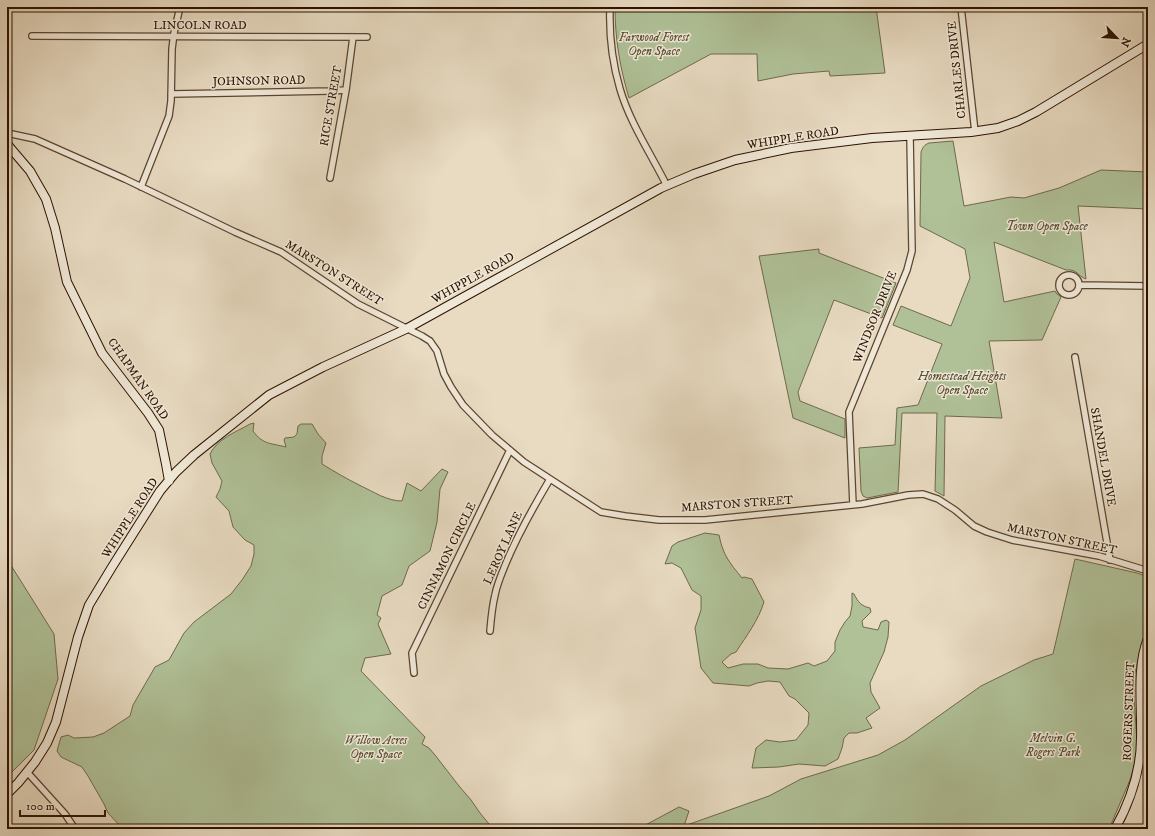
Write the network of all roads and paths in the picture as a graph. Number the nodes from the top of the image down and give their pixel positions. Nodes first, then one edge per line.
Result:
1 (180, 7) edge
2 (610, 7) edge
3 (961, 7) edge
4 (32, 36) dead end
5 (173, 36) junction
6 (353, 37) junction
7 (367, 37) dead end
8 (1148, 44) edge
9 (346, 90) junction
10 (171, 94) junction
11 (975, 132) junction
12 (7, 133) edge
13 (910, 136) junction
14 (7, 144) edge
15 (330, 178) dead end
16 (667, 186) junction
17 (141, 187) junction
18 (1079, 285) dead end
19 (1148, 286) edge
20 (406, 329) junction
21 (1075, 357) dead end
22 (510, 450) junction
23 (550, 479) junction
24 (168, 481) junction
25 (853, 505) junction
26 (1110, 560) junction
27 (1148, 571) edge
28 (490, 631) dead end
29 (1148, 638) edge
30 (414, 673) dead end
31 (1145, 706) edge
32 (27, 772) junction
33 (7, 794) edge
34 (75, 829) edge
35 (1115, 829) edge

1 - 5 street
2 - 16 street
3 - 11 street, CHARLES DRIVE
4 - 5 street, LINCOLN ROAD
5 - 6 street, LINCOLN ROAD
5 - 10 street
6 - 7 street, LINCOLN ROAD
6 - 9 street, RICE STREET
8 - 11 main road, WHIPPLE ROAD
9 - 10 street, JOHNSON ROAD
9 - 15 street, RICE STREET
10 - 17 street
11 - 13 main road, WHIPPLE ROAD
12 - 17 street, MARSTON STREET
13 - 16 main road, WHIPPLE ROAD
13 - 25 street, WINDSOR DRIVE
14 - 24 main road, CHAPMAN ROAD
16 - 20 main road, WHIPPLE ROAD
17 - 20 street, MARSTON STREET
18 - 19 street
20 - 22 street, MARSTON STREET
20 - 24 main road, WHIPPLE ROAD
21 - 26 street, SHANDEL DRIVE
22 - 23 street, MARSTON STREET
22 - 30 street, CINNAMON CIRCLE
23 - 25 street, MARSTON STREET
23 - 28 street, LEROY LANE
24 - 32 main road, WHIPPLE ROAD
25 - 26 street, MARSTON STREET
26 - 27 street, MARSTON STREET
29 - 31 main road, ROGERS STREET
31 - 35 main road, ROGERS STREET
32 - 33 main road, WHIPPLE ROAD
32 - 34 street

